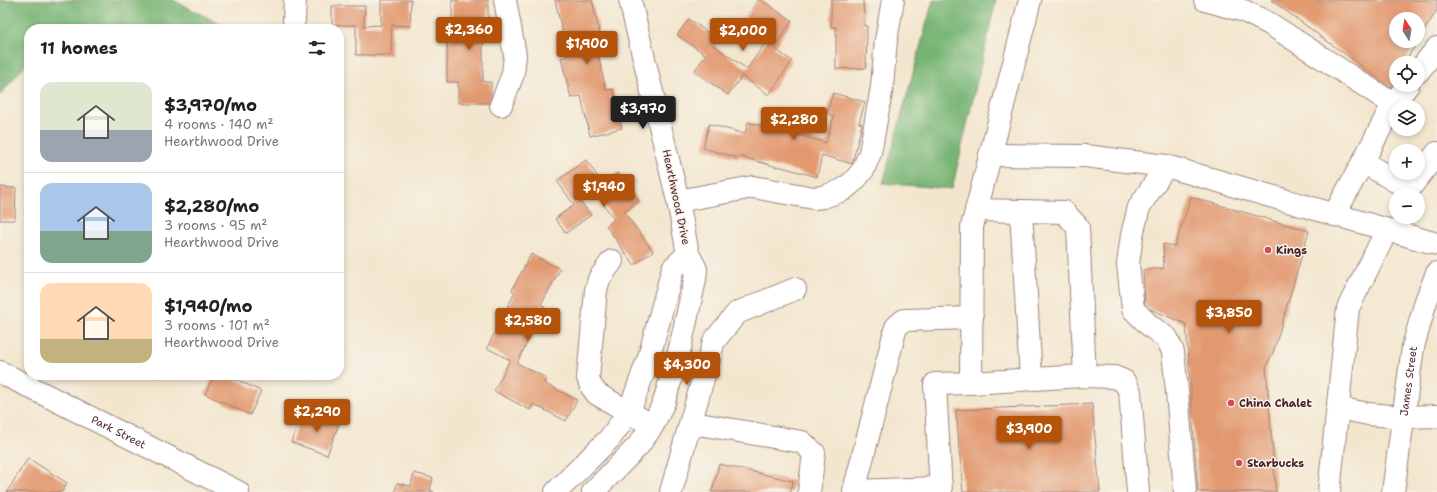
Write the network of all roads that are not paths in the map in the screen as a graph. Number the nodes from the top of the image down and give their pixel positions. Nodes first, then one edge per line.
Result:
1 (505, 0) edge
2 (630, 0) edge
3 (893, 0) edge
4 (1030, 0) edge
5 (1206, 0) edge
6 (1437, 48) edge
7 (1425, 63) edge
8 (1402, 92) edge
9 (1396, 100) edge
10 (1389, 101) edge
11 (501, 105) dead end
12 (1389, 112) edge
13 (1437, 153) edge
14 (990, 155) junction
15 (1363, 162) junction
16 (1166, 166) junction
17 (678, 201) junction
18 (976, 210) junction
19 (1021, 211) junction
20 (1334, 215) junction
21 (1387, 230) junction
22 (1437, 244) edge
23 (688, 254) junction
24 (612, 261) dead end
25 (1437, 274) edge
26 (795, 289) dead end
27 (972, 318) junction
28 (0, 372) edge
29 (1085, 376) junction
30 (1031, 379) junction
31 (971, 383) junction
32 (1338, 408) junction
33 (629, 412) junction
34 (1437, 416) edge
35 (1403, 417) junction
36 (653, 425) junction
37 (688, 431) junction
38 (940, 490) edge
39 (238, 492) edge
40 (556, 492) edge
41 (593, 492) edge
42 (670, 492) edge
43 (809, 492) edge
44 (854, 492) edge
45 (1138, 492) edge
46 (1185, 492) edge
47 (1329, 492) edge
48 (1393, 492) edge

1 - 11 street
2 - 17 street, Hearthwood Drive
3 - 17 street
4 - 14 street
5 - 10 street
6 - 7 street
8 - 9 street
12 - 15 street
13 - 15 street
14 - 16 street
14 - 18 street
15 - 20 street
16 - 20 street
16 - 46 street
17 - 23 street, Hearthwood Drive
18 - 19 street
18 - 27 street
19 - 29 street
19 - 30 street
20 - 21 street
21 - 22 street
21 - 32 street
23 - 33 street, Hearthwood Drive
23 - 36 street, Hearthwood Drive
24 - 33 street
25 - 35 street, James Street
26 - 37 street
27 - 31 street
27 - 44 street
28 - 39 street, Park Street
29 - 30 street
29 - 45 street
30 - 31 street
31 - 38 street
32 - 35 street
32 - 47 street
33 - 36 street
33 - 40 street, Hearthwood Drive
34 - 35 street
35 - 48 street, James Street
36 - 41 street, Hearthwood Drive
37 - 42 street
37 - 43 street
38 - 44 street

